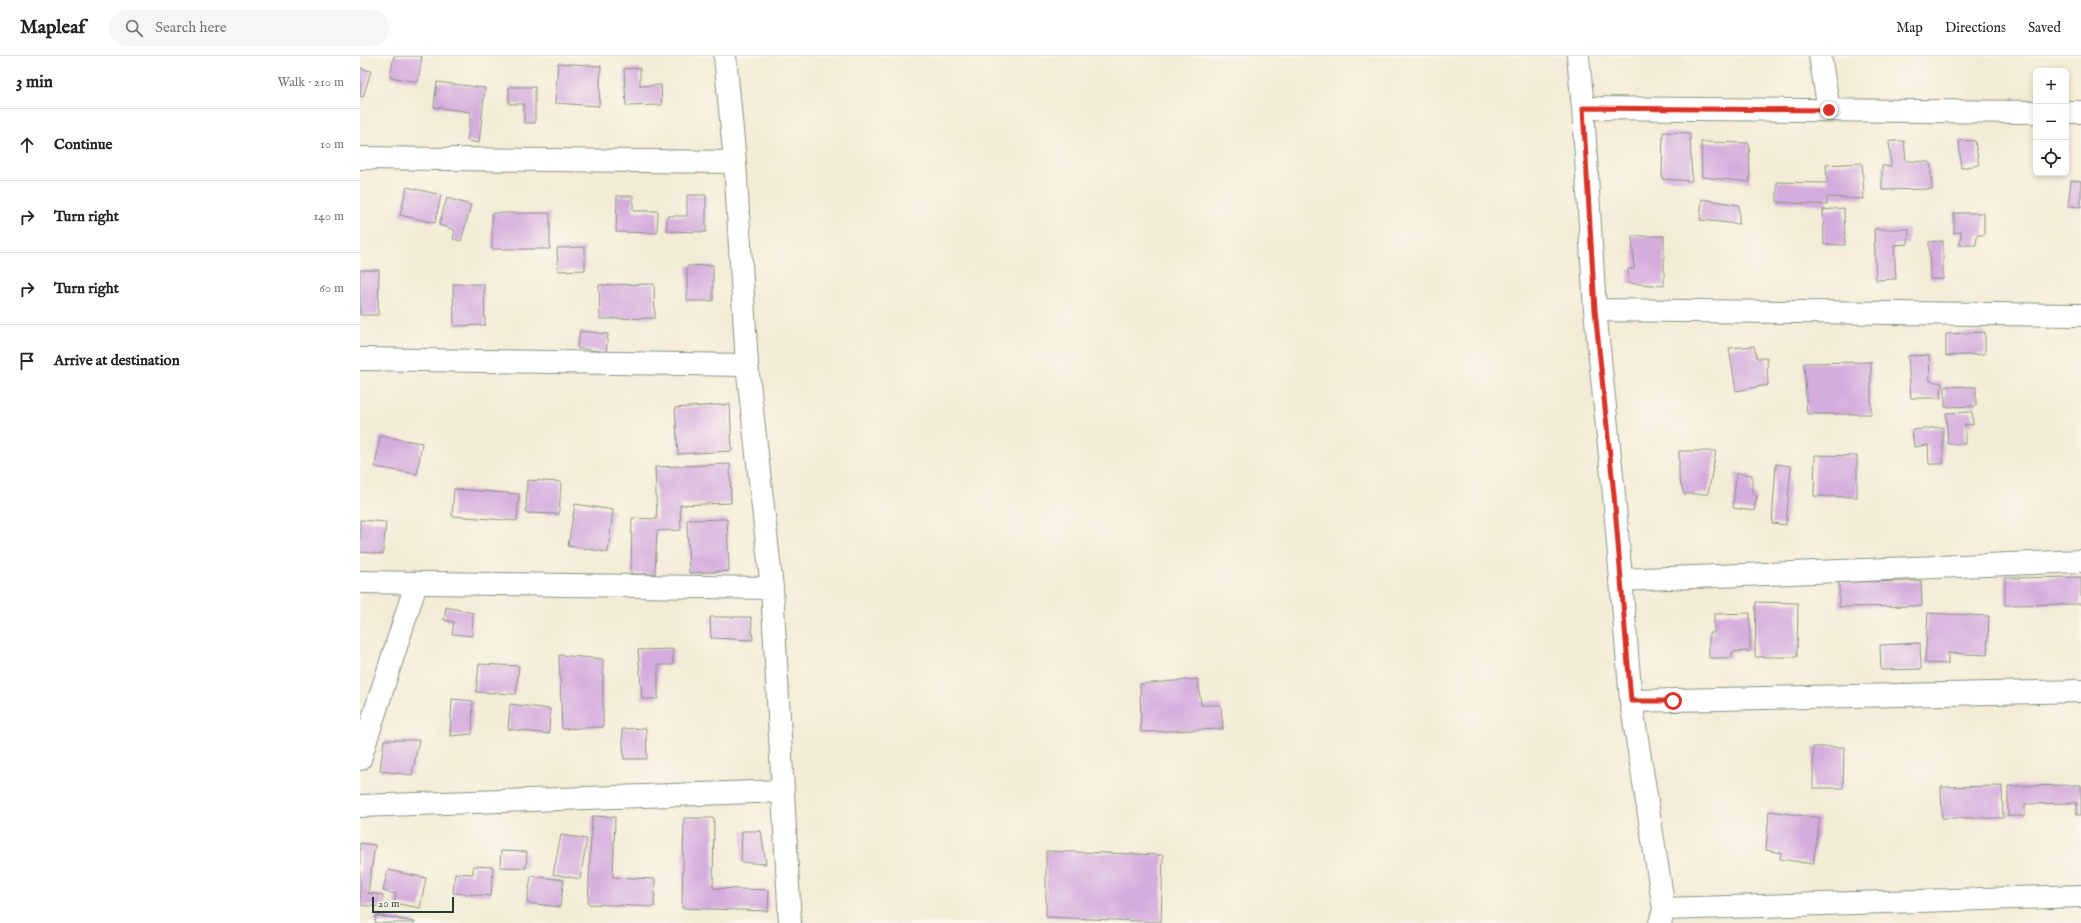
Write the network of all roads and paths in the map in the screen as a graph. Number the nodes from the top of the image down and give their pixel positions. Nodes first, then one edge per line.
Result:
1 (724, 56) edge
2 (1578, 56) edge
3 (1820, 56) edge
4 (1583, 108) junction
5 (1829, 110) junction
6 (2033, 112) edge
7 (2069, 112) edge
8 (2081, 112) edge
9 (360, 158) edge
10 (736, 162) junction
11 (1595, 310) junction
12 (2081, 315) edge
13 (360, 359) edge
14 (747, 365) junction
15 (2081, 561) edge
16 (1620, 580) junction
17 (360, 582) edge
18 (416, 584) junction
19 (772, 588) junction
20 (2081, 691) edge
21 (1631, 701) junction
22 (360, 759) edge
23 (783, 791) junction
24 (360, 806) edge
25 (2081, 896) edge
26 (1662, 916) edge
27 (790, 923) edge

1 - 10 street
2 - 4 street
3 - 5 street
4 - 5 street
4 - 11 street
5 - 6 street
7 - 8 street
9 - 10 street
10 - 14 street
11 - 12 street
11 - 16 street
13 - 14 street
14 - 19 street
15 - 16 street
16 - 21 street
17 - 18 street
18 - 19 street
18 - 22 street
19 - 23 street
20 - 21 street
21 - 26 street
23 - 24 street
23 - 27 street
25 - 26 street

